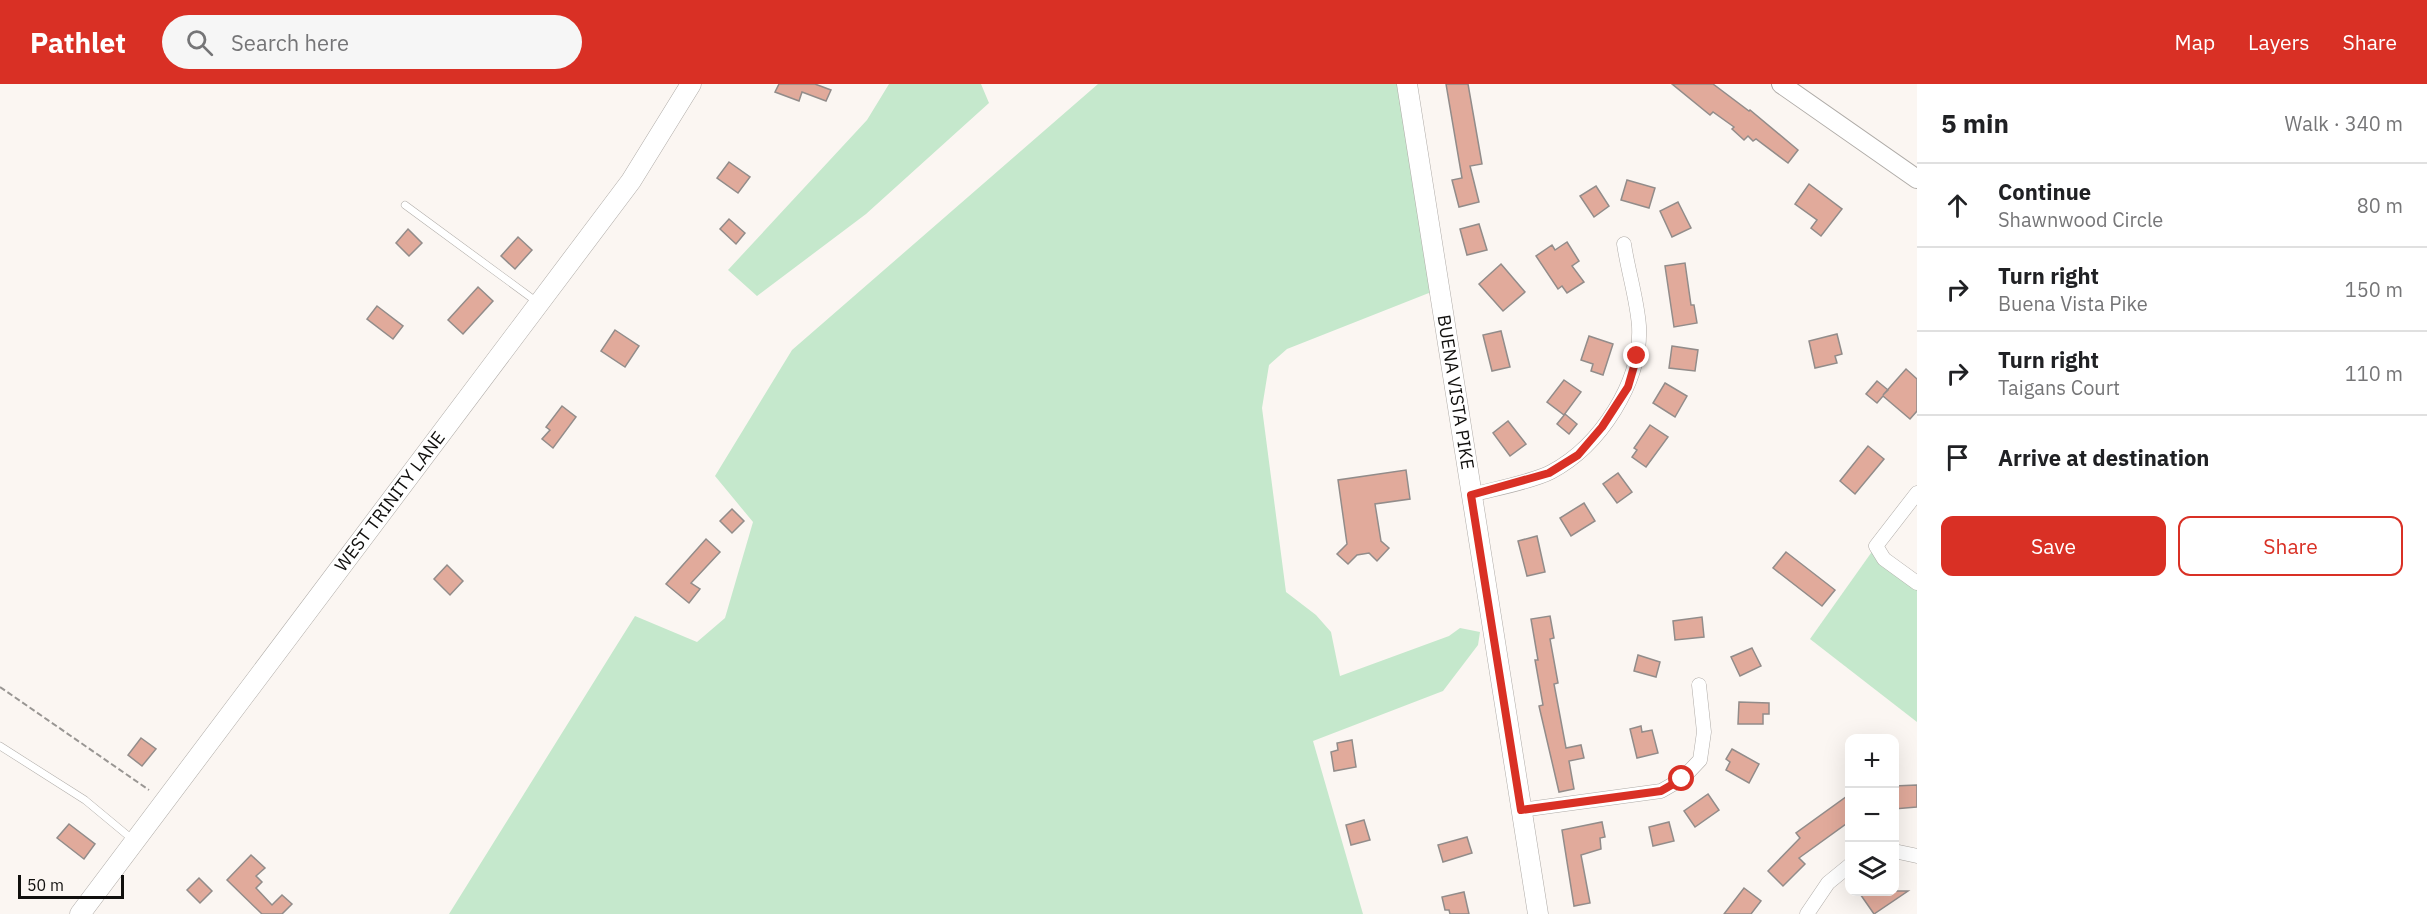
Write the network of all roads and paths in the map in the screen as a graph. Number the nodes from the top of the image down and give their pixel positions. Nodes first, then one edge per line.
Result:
1 (691, 84) edge
2 (1407, 84) edge
3 (1781, 84) edge
4 (1917, 179) edge
5 (405, 205) dead end
6 (1624, 244) dead end
7 (539, 304) junction
8 (1917, 493) edge
9 (1471, 495) junction
10 (1917, 583) edge
11 (1699, 685) dead end
12 (0, 687) edge
13 (0, 746) edge
14 (148, 790) dead end
15 (1521, 810) junction
16 (135, 841) junction
17 (1899, 852) edge
18 (1917, 856) edge
19 (1845, 869) edge
20 (80, 914) edge
21 (1538, 914) edge
22 (1807, 914) edge

1 - 7 main road, WEST TRINITY LANE
2 - 9 main road, BUENA VISTA PIKE
3 - 4 street
5 - 7 lane
6 - 9 street
7 - 16 main road, WEST TRINITY LANE
8 - 10 street
9 - 15 main road, BUENA VISTA PIKE
11 - 15 street
12 - 14 path
13 - 16 lane
15 - 21 main road, BUENA VISTA PIKE
16 - 20 main road, WEST TRINITY LANE
17 - 18 street
19 - 22 street

